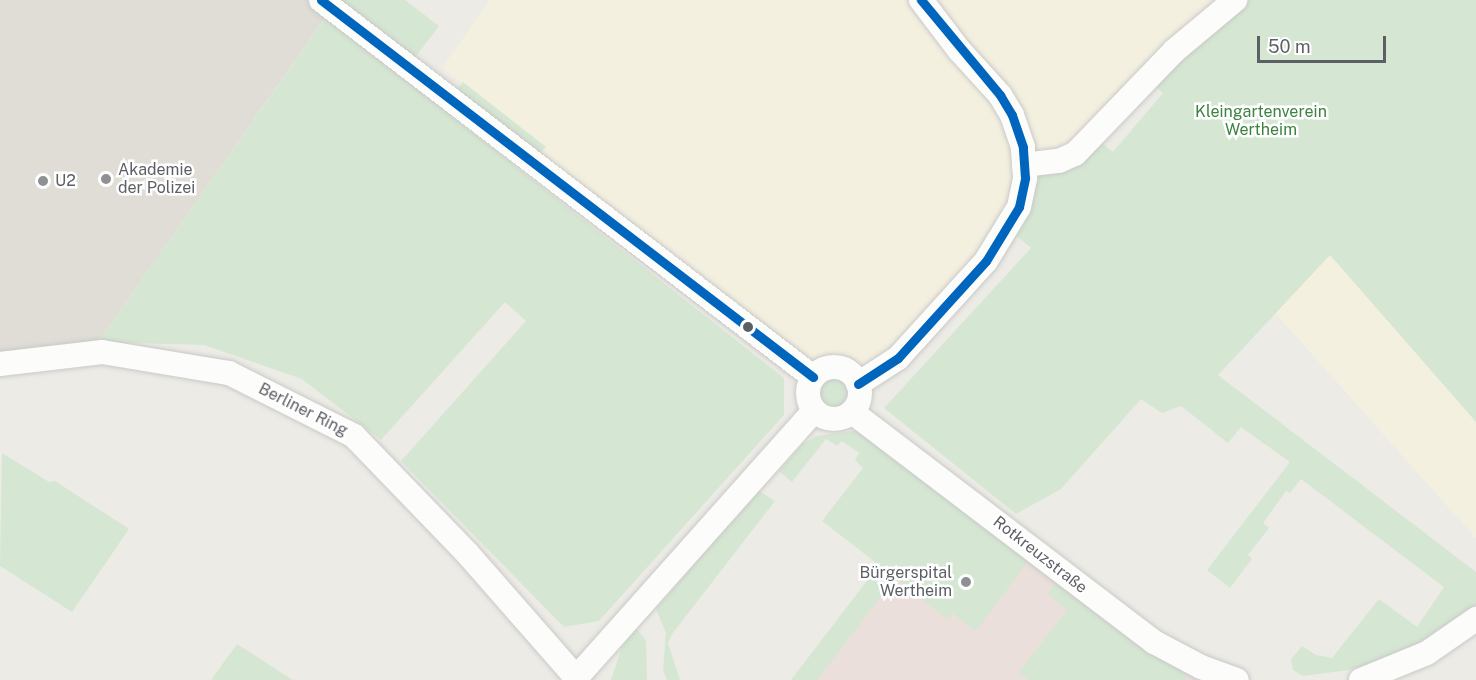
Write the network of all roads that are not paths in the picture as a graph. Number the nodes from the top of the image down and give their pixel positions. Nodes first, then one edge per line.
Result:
1 (321, 0) edge
2 (921, 0) edge
3 (1235, 0) edge
4 (1024, 165) junction
5 (0, 364) edge
6 (813, 377) junction
7 (858, 384) junction
8 (814, 411) junction
9 (852, 412) junction
10 (1476, 619) edge
11 (1373, 678) edge
12 (577, 679) edge
13 (1237, 680) edge

1 - 6 street
2 - 4 street
3 - 4 street
4 - 7 street
5 - 12 street, Berliner Ring
6 - 7 street
6 - 8 street
7 - 9 street
8 - 9 street
8 - 12 street
9 - 13 street, Rotkreuzstraße
10 - 11 street

